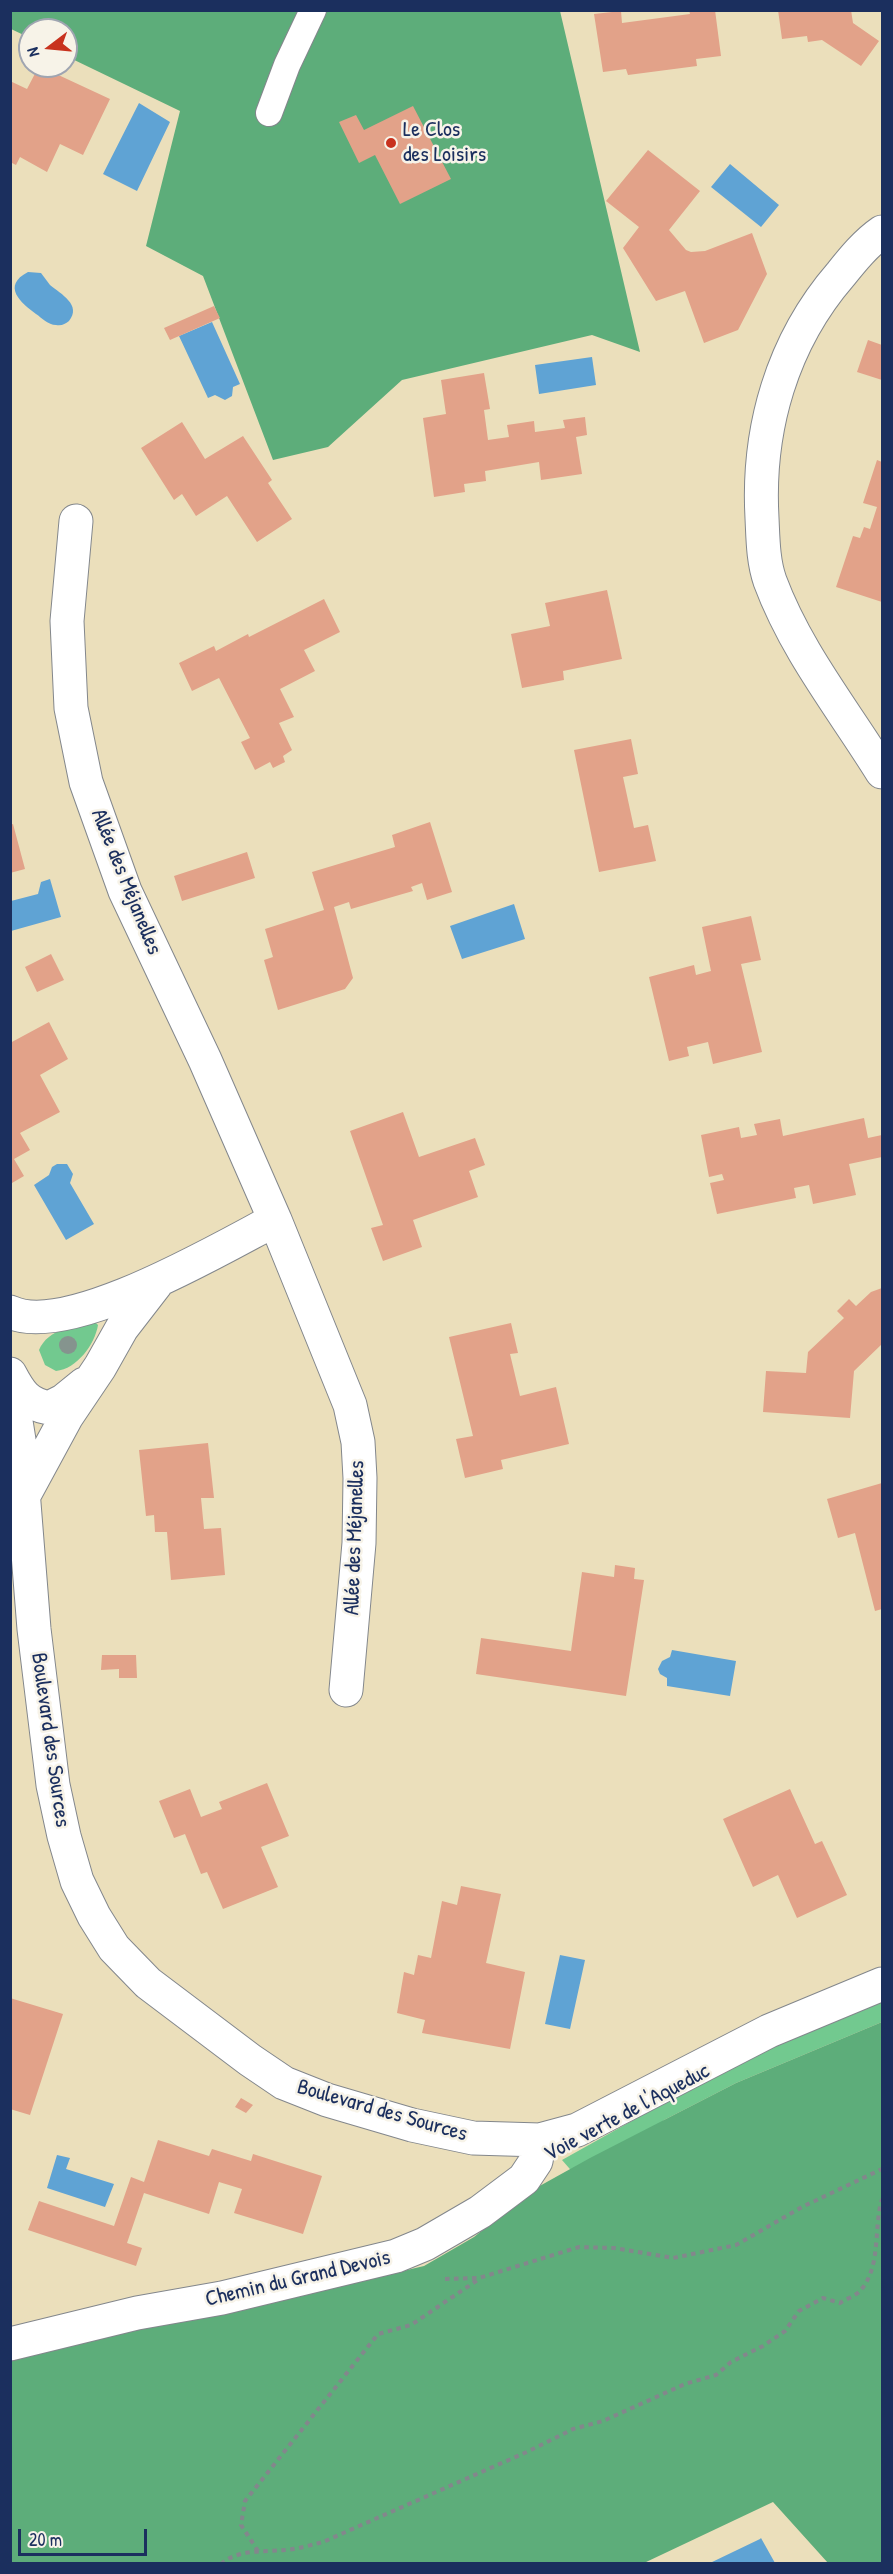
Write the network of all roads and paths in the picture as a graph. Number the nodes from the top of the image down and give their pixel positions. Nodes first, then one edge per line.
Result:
1 (313, 10) edge
2 (269, 113) dead end
3 (882, 232) edge
4 (76, 521) dead end
5 (882, 772) edge
6 (275, 1220) junction
7 (159, 1280) junction
8 (10, 1312) edge
9 (100, 1367) junction
10 (10, 1374) edge
11 (10, 1384) edge
12 (15, 1435) edge
13 (17, 1509) edge
14 (10, 1577) edge
15 (34, 1622) junction
16 (346, 1690) dead end
17 (882, 1984) edge
18 (540, 2140) junction
19 (882, 2169) edge
20 (882, 2199) edge
21 (396, 2256) junction
22 (479, 2278) junction
23 (10, 2344) edge
24 (258, 2551) junction
25 (221, 2564) edge

1 - 2 lane
3 - 5 street
4 - 6 street, Allée des Méjanelles
6 - 7 street
6 - 16 street, Allée des Méjanelles
7 - 8 street
7 - 9 street
9 - 10 street
9 - 13 street
11 - 12 street, Boulevard des Sources
12 - 13 street, Boulevard des Sources
13 - 15 street, Boulevard des Sources
14 - 15 street
15 - 18 street, Boulevard des Sources
17 - 18 street, Boulevard des Sources
18 - 21 street, Chemin du Grand Devois
19 - 22 path
20 - 24 path
21 - 22 path
21 - 23 street, Chemin du Grand Devois
22 - 24 path
24 - 25 path

